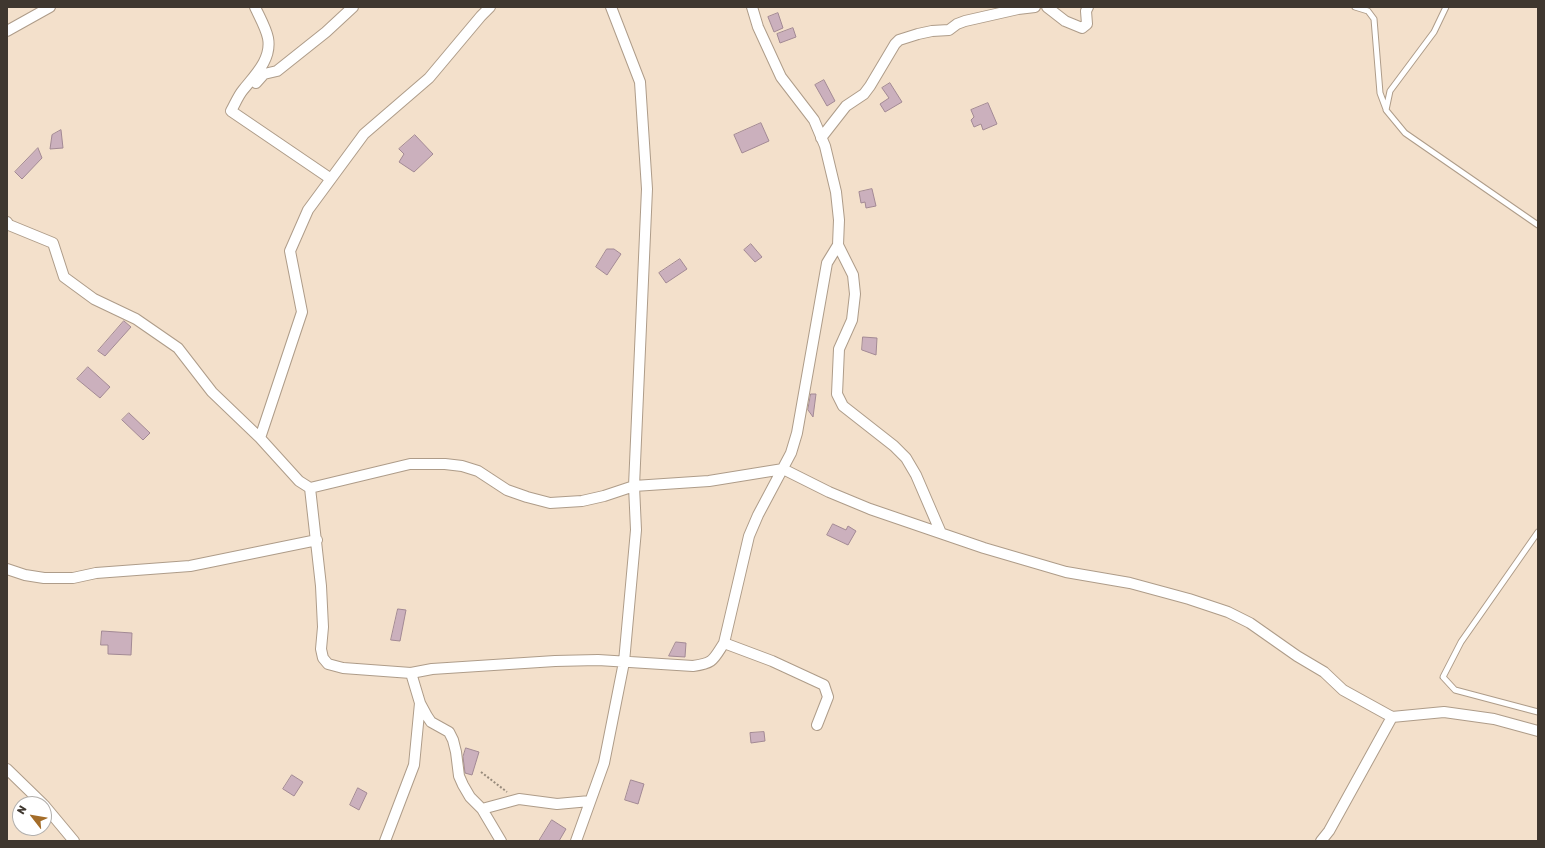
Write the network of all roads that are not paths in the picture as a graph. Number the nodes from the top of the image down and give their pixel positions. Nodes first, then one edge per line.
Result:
1 (50, 7) edge
2 (254, 7) edge
3 (353, 7) edge
4 (490, 7) edge
5 (611, 7) edge
6 (752, 7) edge
7 (1035, 7) edge
8 (1047, 7) edge
9 (1088, 7) edge
10 (1355, 7) edge
11 (1446, 7) edge
12 (7, 31) edge
13 (1386, 110) junction
14 (231, 111) junction
15 (822, 138) junction
16 (331, 179) junction
17 (7, 222) edge
18 (1538, 225) edge
19 (838, 245) junction
20 (260, 438) junction
21 (783, 469) junction
22 (634, 486) junction
23 (310, 488) junction
24 (1538, 532) edge
25 (941, 533) junction
26 (316, 540) junction
27 (7, 569) edge
28 (724, 643) junction
29 (624, 662) junction
30 (411, 673) junction
31 (420, 703) junction
32 (1538, 712) edge
33 (1392, 717) junction
34 (818, 725) dead end
35 (1538, 731) edge
36 (7, 769) edge
37 (34, 796) edge
38 (590, 801) junction
39 (482, 809) junction
40 (52, 815) edge
41 (74, 841) edge
42 (385, 841) edge
43 (501, 841) edge
44 (576, 841) edge
45 (1321, 841) edge

1 - 12 street
2 - 14 street
3 - 14 street
4 - 16 street
5 - 22 street
6 - 15 street
7 - 15 street
8 - 9 street
10 - 13 lane
11 - 13 lane
13 - 18 lane
14 - 16 street
15 - 19 street
16 - 20 street
17 - 20 street
19 - 21 street
19 - 25 street
20 - 23 street
21 - 22 street
21 - 25 street
21 - 28 street
22 - 23 street
22 - 29 street
23 - 26 street
24 - 32 lane
25 - 33 street
26 - 27 street
26 - 30 street
28 - 29 street
28 - 34 street
29 - 30 street
29 - 38 street
30 - 31 street
31 - 39 street
31 - 42 street
33 - 35 street
33 - 45 street
36 - 37 street
38 - 39 street
38 - 44 street
39 - 43 street
40 - 41 street

